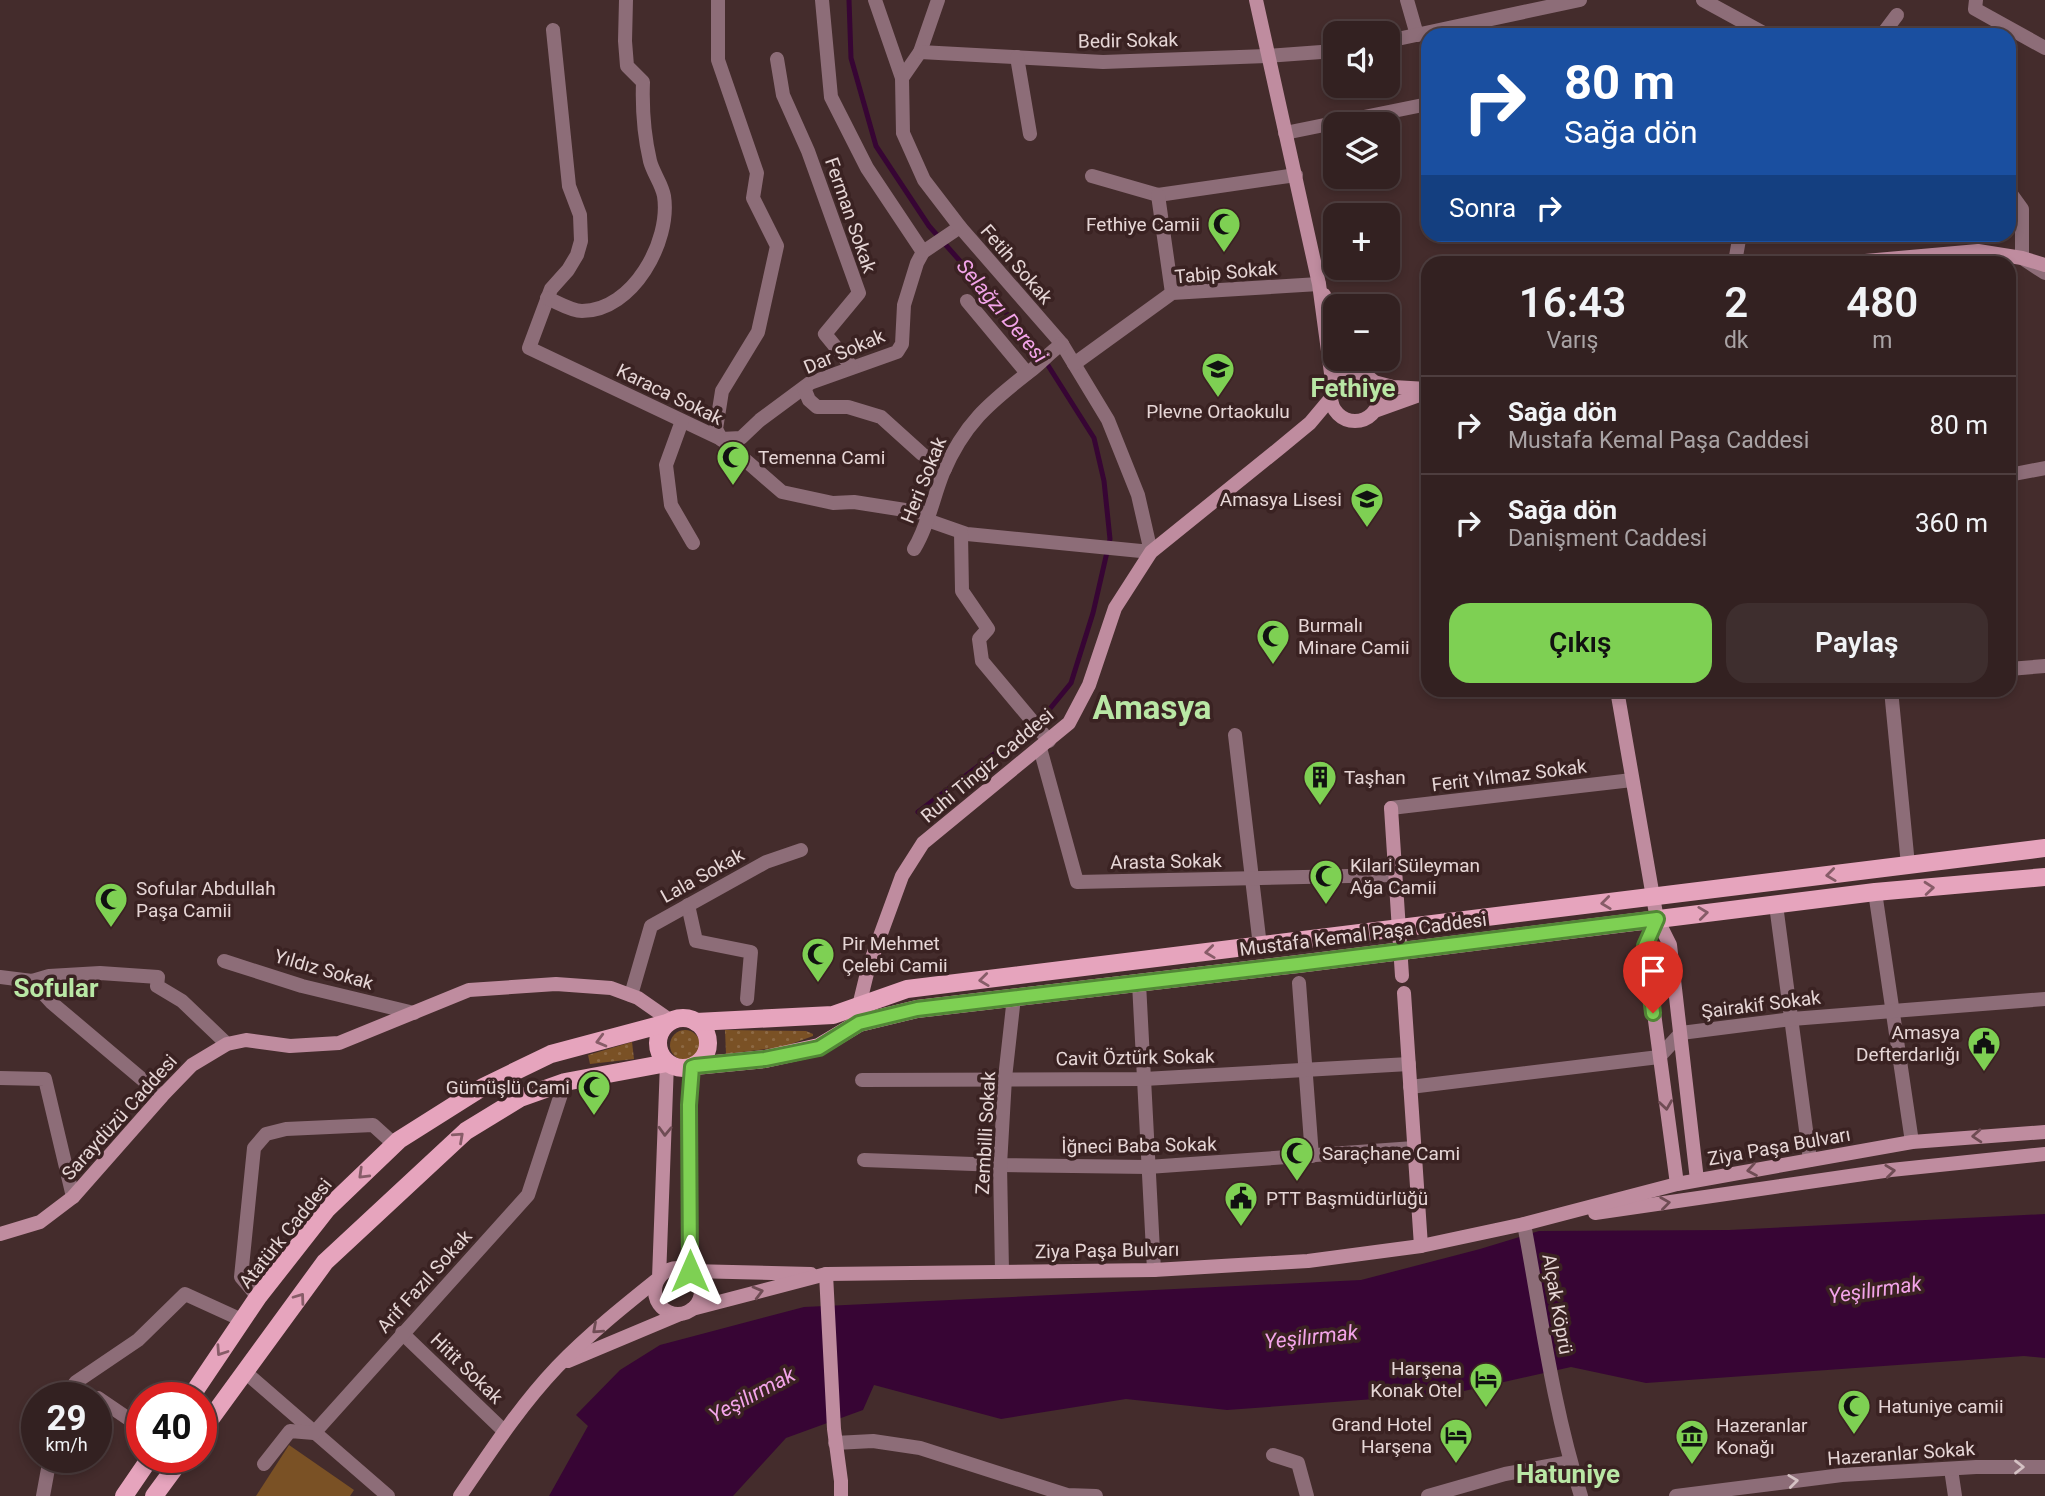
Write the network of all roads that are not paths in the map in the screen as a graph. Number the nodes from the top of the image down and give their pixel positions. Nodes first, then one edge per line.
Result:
1 (626, 0) edge
2 (718, 0) edge
3 (822, 0) edge
4 (875, 0) edge
5 (938, 0) edge
6 (1256, 0) edge
7 (1407, 0) edge
8 (1580, 0) edge
9 (1703, 0) edge
10 (1976, 0) edge
11 (1897, 15) dead end
12 (1450, 28) edge
13 (1753, 28) edge
14 (1887, 28) edge
15 (2009, 28) edge
16 (553, 30) dead end
17 (2016, 32) edge
18 (1421, 34) edge
19 (1417, 35) junction
20 (1400, 39) edge
21 (2045, 48) edge
22 (920, 52) junction
23 (1323, 52) edge
24 (1266, 56) junction
25 (1017, 58) junction
26 (777, 60) dead end
27 (902, 78) junction
28 (1421, 105) edge
29 (1285, 133) junction
30 (1030, 134) dead end
31 (1092, 176) dead end
32 (1296, 176) junction
33 (1158, 195) junction
34 (2016, 201) edge
35 (957, 229) junction
36 (927, 249) junction
37 (1922, 256) edge
38 (2009, 256) edge
39 (2016, 257) edge
40 (2022, 258) junction
41 (2045, 265) edge
42 (2045, 273) edge
43 (1319, 284) junction
44 (1171, 293) junction
45 (1324, 294) edge
46 (547, 298) junction
47 (967, 301) dead end
48 (1058, 347) junction
49 (1074, 364) junction
50 (852, 367) junction
51 (1030, 371) junction
52 (1364, 371) edge
53 (1369, 378) junction
54 (804, 388) junction
55 (1421, 390) edge
56 (1332, 393) junction
57 (1421, 394) edge
58 (1375, 411) junction
59 (1343, 418) junction
60 (682, 421) junction
61 (1310, 423) junction
62 (721, 439) junction
63 (2045, 468) edge
64 (944, 469) junction
65 (2016, 474) edge
66 (927, 520) junction
67 (961, 533) junction
68 (693, 543) dead end
69 (914, 549) dead end
70 (1150, 552) junction
71 (2045, 666) edge
72 (2016, 668) edge
73 (1618, 697) edge
74 (1892, 697) edge
75 (1235, 735) dead end
76 (1043, 740) junction
77 (1632, 780) junction
78 (2045, 848) edge
79 (802, 850) dead end
80 (1908, 865) junction
81 (1394, 875) junction
82 (2045, 877) edge
83 (1251, 879) junction
84 (1875, 892) junction
85 (1653, 897) junction
86 (688, 905) junction
87 (1776, 905) junction
88 (1657, 919) junction
89 (1398, 929) junction
90 (1260, 946) junction
91 (1401, 951) junction
92 (224, 961) dead end
93 (1402, 976) dead end
94 (0, 977) edge
95 (32, 981) junction
96 (1139, 983) junction
97 (1299, 983) dead end
98 (1404, 993) dead end
99 (631, 995) junction
100 (1014, 997) junction
101 (747, 999) dead end
102 (2045, 999) edge
103 (859, 1006) junction
104 (1892, 1010) junction
105 (414, 1013) junction
106 (1793, 1019) junction
107 (669, 1022) junction
108 (696, 1022) junction
109 (1681, 1033) junction
110 (227, 1044) junction
111 (1659, 1057) junction
112 (667, 1063) junction
113 (1409, 1063) junction
114 (694, 1066) junction
115 (1306, 1070) junction
116 (0, 1078) edge
117 (1005, 1078) junction
118 (1144, 1079) junction
119 (862, 1080) dead end
120 (565, 1082) junction
121 (1410, 1087) junction
122 (162, 1096) junction
123 (2045, 1132) edge
124 (1912, 1142) junction
125 (394, 1144) junction
126 (1414, 1148) junction
127 (2045, 1154) edge
128 (1312, 1156) junction
129 (864, 1160) dead end
130 (1810, 1160) junction
131 (1000, 1165) junction
132 (1148, 1167) junction
133 (1697, 1180) junction
134 (1677, 1184) junction
135 (73, 1197) junction
136 (1524, 1224) junction
137 (0, 1234) edge
138 (1421, 1246) junction
139 (1154, 1270) junction
140 (690, 1271) junction
141 (1002, 1272) junction
142 (826, 1275) junction
143 (659, 1278) junction
144 (258, 1297) junction
145 (686, 1312) junction
146 (242, 1320) junction
147 (402, 1333) junction
148 (560, 1364) junction
149 (245, 1372) junction
150 (76, 1382) edge
151 (201, 1382) edge
152 (217, 1410) edge
153 (505, 1431) junction
154 (314, 1433) junction
155 (834, 1436) junction
156 (1273, 1455) dead end
157 (1570, 1462) junction
158 (264, 1464) dead end
159 (2045, 1467) edge
160 (1951, 1469) junction
161 (47, 1473) edge
162 (140, 1473) edge
163 (171, 1473) edge
164 (43, 1496) edge
165 (124, 1496) edge
166 (154, 1496) edge
167 (388, 1496) edge
168 (460, 1496) edge
169 (841, 1496) edge
170 (1096, 1496) edge
171 (1307, 1496) edge
172 (1428, 1496) edge
173 (1581, 1496) edge
174 (1676, 1496) edge
175 (1955, 1496) edge

1 - 46 street
2 - 62 street
3 - 36 street
4 - 27 street, Fetih Sokak
5 - 22 street
6 - 24 street
7 - 19 street
8 - 12 street
9 - 13 street
10 - 15 street
11 - 14 street
16 - 46 street, Karaca Sokak
17 - 21 street
18 - 19 street
19 - 20 street
22 - 25 street, Bedir Sokak
22 - 27 street
23 - 24 street, Bedir Sokak
24 - 25 street, Bedir Sokak
24 - 29 street
25 - 30 street
26 - 50 street, Ferman Sokak
27 - 35 street, Fetih Sokak
28 - 29 street
29 - 32 street
31 - 33 street
32 - 33 street
32 - 43 street
33 - 44 street
34 - 40 street
35 - 36 street
35 - 48 street, Fetih Sokak
36 - 50 street, Dar Sokak
37 - 38 street
39 - 40 street
40 - 41 street
40 - 42 street
43 - 44 street, Tabip Sokak
43 - 45 street
43 - 56 street
44 - 49 street, Tabip Sokak
46 - 60 street, Karaca Sokak
47 - 51 street
48 - 49 street, Fetih Sokak
48 - 51 street, Heri Sokak
49 - 70 street, Fetih Sokak
50 - 54 street, Dar Sokak
51 - 64 street, Heri Sokak
52 - 53 street
53 - 55 street
53 - 56 street
53 - 58 street
54 - 62 street, Dar Sokak
54 - 64 street
56 - 59 street
56 - 61 street, Ruhi Tingiz Caddesi
57 - 58 street
58 - 59 street
59 - 61 street
60 - 62 street, Karaca Sokak
60 - 68 street
61 - 70 street, Ruhi Tingiz Caddesi
62 - 66 street, Karaca Sokak
63 - 65 street
64 - 66 street, Heri Sokak
66 - 67 street, Karaca Sokak
66 - 69 street, Heri Sokak
67 - 70 street, Karaca Sokak
67 - 76 street
70 - 76 street, Ruhi Tingiz Caddesi
71 - 72 street
73 - 77 street
74 - 80 street
75 - 83 street
76 - 83 street, Arasta Sokak
76 - 103 street, Ruhi Tingiz Caddesi
77 - 81 street, Ferit Yılmaz Sokak
77 - 85 street
78 - 80 main road, Mustafa Kemal Paşa Caddesi
79 - 86 street, Lala Sokak
80 -> 85 main road, Mustafa Kemal Paşa Caddesi
81 - 83 street, Arasta Sokak
81 - 89 street
84 -> 82 main road, Mustafa Kemal Paşa Caddesi
83 - 90 street
84 - 87 main road, Mustafa Kemal Paşa Caddesi
84 - 104 street
85 - 88 street
85 -> 89 main road, Mustafa Kemal Paşa Caddesi
86 - 99 street, Lala Sokak
86 - 101 street
88 -> 87 main road, Mustafa Kemal Paşa Caddesi
87 - 106 street
88 - 91 main road, Mustafa Kemal Paşa Caddesi
88 - 109 street
88 - 111 street
89 - 90 main road, Mustafa Kemal Paşa Caddesi
89 - 91 street
90 -> 103 main road, Mustafa Kemal Paşa Caddesi
91 - 93 street
91 - 96 main road, Mustafa Kemal Paşa Caddesi
92 - 105 street, Yıldız Sokak
94 - 95 street
95 - 110 street
95 - 122 street
96 - 100 main road, Mustafa Kemal Paşa Caddesi
96 - 118 street
97 - 115 street
98 - 113 street
99 - 105 street, Saraydüzü Caddesi
99 - 107 street, Saraydüzü Caddesi
100 - 114 main road, Mustafa Kemal Paşa Caddesi
100 - 117 street, Zembilli Sokak
102 - 104 street, Şairakif Sokak
103 - 108 main road, Mustafa Kemal Paşa Caddesi
104 - 106 street, Şairakif Sokak
104 - 124 street
105 - 110 street, Saraydüzü Caddesi
106 - 109 street, Şairakif Sokak
106 - 130 street
107 - 108 main road
107 - 112 main road
107 -> 125 main road, Atatürk Caddesi
108 - 114 main road
109 - 111 street, Şairakif Sokak
109 - 133 street
110 - 122 street, Saraydüzü Caddesi
111 - 121 street
111 -> 134 street
112 - 114 main road
112 - 120 main road
112 -> 143 street
113 - 115 street, Cavit Öztürk Sokak
113 - 121 street
114 - 140 street
115 - 118 street, Cavit Öztürk Sokak
115 - 128 street
116 - 135 street
117 - 118 street, Cavit Öztürk Sokak
117 - 119 street, Cavit Öztürk Sokak
117 - 131 street, Zembilli Sokak
118 - 132 street
120 - 147 street, Arif Fazıl Sokak
149 -> 120 main road
121 - 126 street
122 - 135 street, Saraydüzü Caddesi
123 -> 124 street, Ziya Paşa Bulvarı
124 - 130 street, Ziya Paşa Bulvarı
125 -> 144 main road, Atatürk Caddesi
125 - 144 street
126 - 128 street, İğneci Baba Sokak
126 - 138 street
136 -> 127 street, Ziya Paşa Bulvarı
128 - 132 street, İğneci Baba Sokak
129 - 131 street, İğneci Baba Sokak
130 -> 133 street, Ziya Paşa Bulvarı
131 - 132 street, İğneci Baba Sokak
131 - 141 street, Zembilli Sokak
132 - 139 street
133 - 134 street, Ziya Paşa Bulvarı
134 - 136 street, Ziya Paşa Bulvarı
135 - 137 street, Saraydüzü Caddesi
136 - 138 street, Ziya Paşa Bulvarı
136 - 157 street, Alçak Köprü
138 - 139 street, Ziya Paşa Bulvarı
139 - 141 street, Ziya Paşa Bulvarı
140 - 142 street
140 - 143 street
140 - 145 street
141 - 142 street, Ziya Paşa Bulvarı
145 -> 142 street, Ziya Paşa Bulvarı
142 - 155 street
143 - 145 street
143 -> 148 street
144 - 146 main road, Atatürk Caddesi
145 - 148 street, Ziya Paşa Bulvarı
146 - 150 street
146 -> 151 main road, Atatürk Caddesi
147 - 153 street, Hitit Sokak
147 - 154 street, Arif Fazıl Sokak
148 - 153 street
149 - 152 main road
149 - 154 street
153 - 168 street
154 - 158 street
154 - 167 street
155 - 169 street
155 - 170 street
156 - 171 street
157 - 172 street
157 - 173 street
160 -> 159 street, Hazeranlar Sokak
174 -> 160 street, Hazeranlar Sokak
160 - 175 street
161 - 164 street
162 - 165 main road
163 - 166 main road

